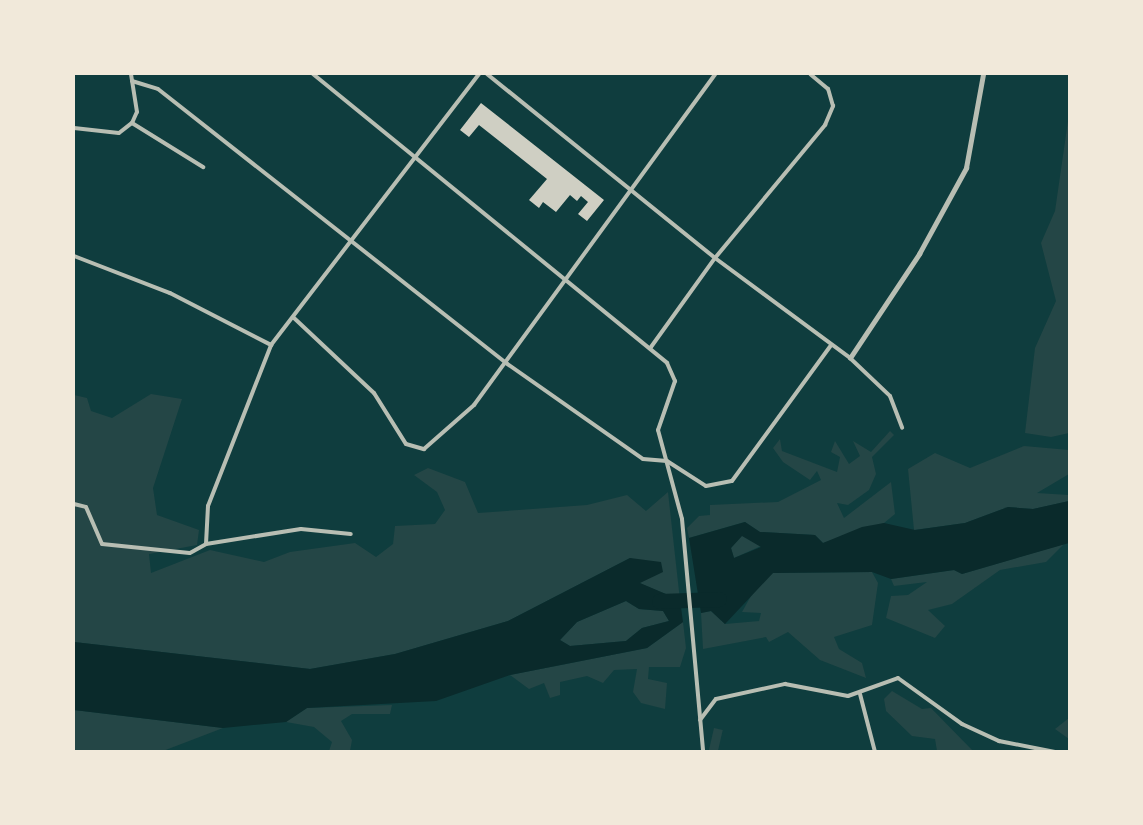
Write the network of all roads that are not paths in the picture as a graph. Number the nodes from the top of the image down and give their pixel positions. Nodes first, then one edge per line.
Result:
1 (131, 74) edge
2 (313, 74) edge
3 (478, 74) edge
4 (487, 74) edge
5 (715, 74) edge
6 (810, 74) edge
7 (983, 74) edge
8 (132, 81) junction
9 (132, 123) junction
10 (74, 128) edge
11 (412, 159) junction
12 (203, 167) dead end
13 (633, 188) junction
14 (351, 240) junction
15 (74, 256) edge
16 (715, 258) junction
17 (567, 281) junction
18 (294, 318) junction
19 (271, 345) junction
20 (831, 345) junction
21 (651, 346) junction
22 (850, 358) junction
23 (506, 363) junction
24 (902, 428) dead end
25 (667, 461) junction
26 (74, 504) edge
27 (351, 534) dead end
28 (206, 544) junction
29 (860, 694) junction
30 (700, 721) junction
31 (703, 752) edge
32 (875, 752) edge
33 (1055, 752) edge

1 - 8 street
2 - 11 street
3 - 11 street
4 - 13 street
5 - 13 street
6 - 16 street
7 - 22 street
8 - 9 street
8 - 14 street
9 - 10 street
9 - 12 street
11 - 14 street
11 - 17 street
13 - 16 street
13 - 17 street
14 - 18 street
14 - 23 street
15 - 19 street
16 - 20 street
16 - 21 street
17 - 21 street
17 - 23 street
18 - 19 street
18 - 23 street
19 - 28 street
20 - 22 street
20 - 25 street
21 - 25 street
22 - 24 street
23 - 25 street
25 - 30 street
26 - 28 street
27 - 28 street
29 - 30 street
29 - 32 street
29 - 33 street
30 - 31 street

